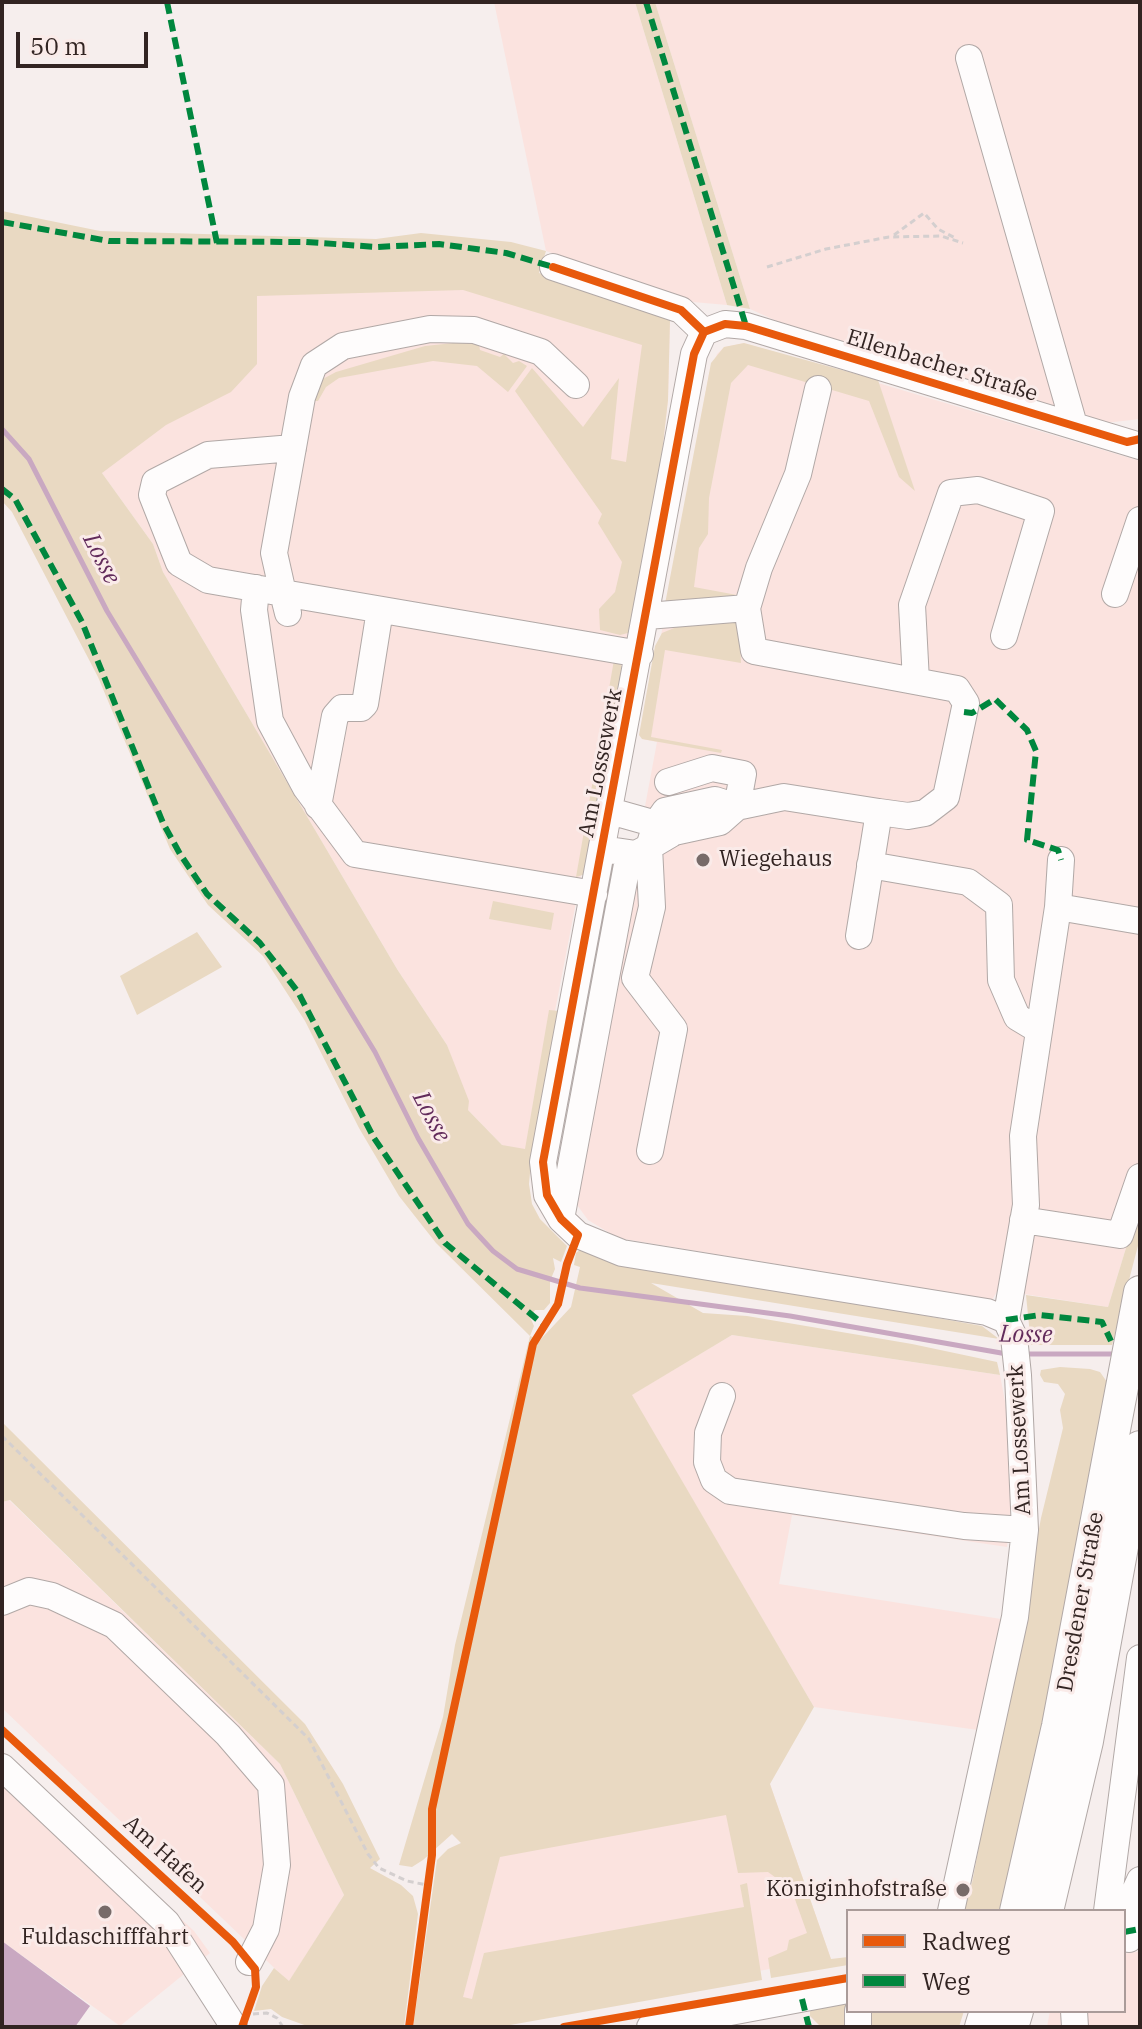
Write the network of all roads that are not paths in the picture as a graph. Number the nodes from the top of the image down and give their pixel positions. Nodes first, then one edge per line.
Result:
1 (969, 58) dead end
2 (553, 267) dead end
3 (704, 332) junction
4 (576, 385) dead end
5 (818, 389) dead end
6 (1074, 425) junction
7 (1136, 442) edge
8 (293, 448) junction
9 (1140, 520) edge
10 (256, 588) junction
11 (1115, 594) dead end
12 (286, 603) junction
13 (747, 608) junction
14 (380, 610) junction
15 (647, 616) junction
16 (1004, 636) dead end
17 (640, 654) junction
18 (916, 681) junction
19 (668, 782) dead end
20 (318, 806) junction
21 (737, 807) junction
22 (610, 811) junction
23 (879, 812) junction
24 (645, 842) junction
25 (602, 849) junction
26 (1061, 860) dead end
27 (870, 865) junction
28 (592, 903) junction
29 (1058, 907) junction
30 (1140, 921) edge
31 (859, 936) dead end
32 (1037, 1029) junction
33 (650, 1151) dead end
34 (1140, 1177) edge
35 (561, 1219) junction
36 (1023, 1220) junction
37 (1140, 1292) edge
38 (1010, 1329) junction
39 (722, 1396) dead end
40 (1140, 1447) edge
41 (1025, 1530) junction
42 (2, 1602) edge
43 (1140, 1658) edge
44 (2, 1767) edge
45 (1044, 1863) junction
46 (1140, 1880) edge
47 (951, 1909) edge
48 (1017, 1909) edge
49 (1047, 1909) edge
50 (1107, 1909) edge
51 (1131, 1939) edge
52 (249, 1962) dead end
53 (846, 1990) edge
54 (241, 2025) edge
55 (650, 2027) edge

1 - 6 street
2 - 3 street
3 - 6 street, Ellenbacher Straße
3 - 15 street, Am Lossewerk
4 - 8 street
5 - 13 street
6 - 7 street, Ellenbacher Straße
8 - 10 street
8 - 12 street
9 - 11 street
10 - 12 street
10 - 20 street
12 - 14 street
13 - 15 street
13 - 18 street
14 - 17 street
14 - 20 street
15 - 17 street, Am Lossewerk
16 - 18 street
17 - 22 street, Am Lossewerk
18 - 23 street
19 - 21 street
20 - 28 street
21 - 23 street
21 - 24 street
22 - 24 street
22 - 25 street, Am Lossewerk
23 - 27 street
24 - 25 street
24 - 33 street
24 - 35 street
25 - 28 street, Am Lossewerk
26 - 29 street, Am Lossewerk
27 - 31 street
27 - 32 street
28 - 35 street, Am Lossewerk
29 - 30 street
29 - 32 street, Am Lossewerk
32 - 36 street, Am Lossewerk
34 - 36 street
35 - 38 street
36 - 38 street, Am Lossewerk
37 - 45 main road, Dresdener Straße
38 - 41 street, Am Lossewerk
39 - 41 street
40 - 45 main road, Dresdener Straße
41 - 47 street, Am Lossewerk
42 - 52 street
43 - 50 street
44 - 54 street
45 - 48 main road, Dresdener Straße
45 - 49 main road, Dresdener Straße
46 - 51 street
53 - 55 street

